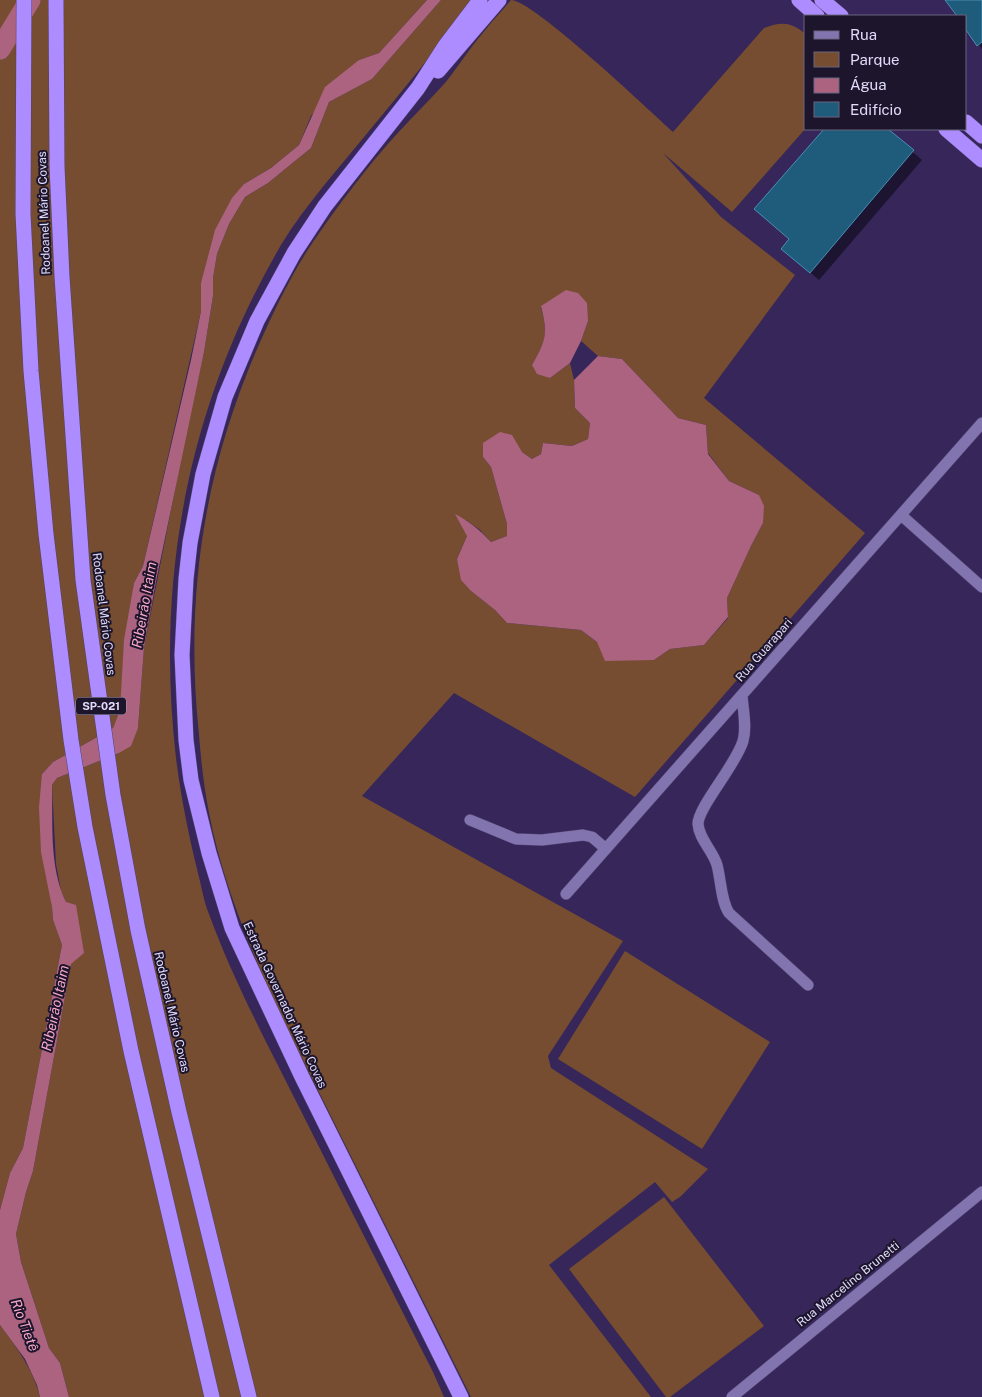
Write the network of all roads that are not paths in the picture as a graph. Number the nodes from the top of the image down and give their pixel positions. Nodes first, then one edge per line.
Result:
1 (24, 0) edge
2 (56, 0) edge
3 (480, 0) edge
4 (499, 0) edge
5 (799, 0) edge
6 (822, 0) edge
7 (816, 15) edge
8 (840, 15) edge
9 (418, 88) junction
10 (947, 130) edge
11 (982, 160) edge
12 (982, 423) edge
13 (901, 515) junction
14 (982, 587) edge
15 (742, 695) junction
16 (470, 820) dead end
17 (606, 849) junction
18 (566, 894) dead end
19 (808, 985) dead end
20 (982, 1192) edge
21 (212, 1397) edge
22 (249, 1397) edge
23 (461, 1397) edge
24 (732, 1397) edge

1 - 21 highway, Rodoanel Mário Covas / SP-021
2 - 22 highway, Rodoanel Mário Covas / SP-021
3 - 9 highway, Estrada Governador Mário Covas
4 - 9 highway, Estrada Governador Mário Covas
5 - 7 highway
6 - 8 highway
9 - 23 highway, Estrada Governador Mário Covas
10 - 11 highway
12 - 13 street, Rua Guarapari
13 - 14 street
13 - 15 street, Rua Guarapari
15 - 17 street, Rua Guarapari
15 - 19 street
16 - 17 street
17 - 18 street, Rua Guarapari
20 - 24 street, Rua Marcelino Brunetti

